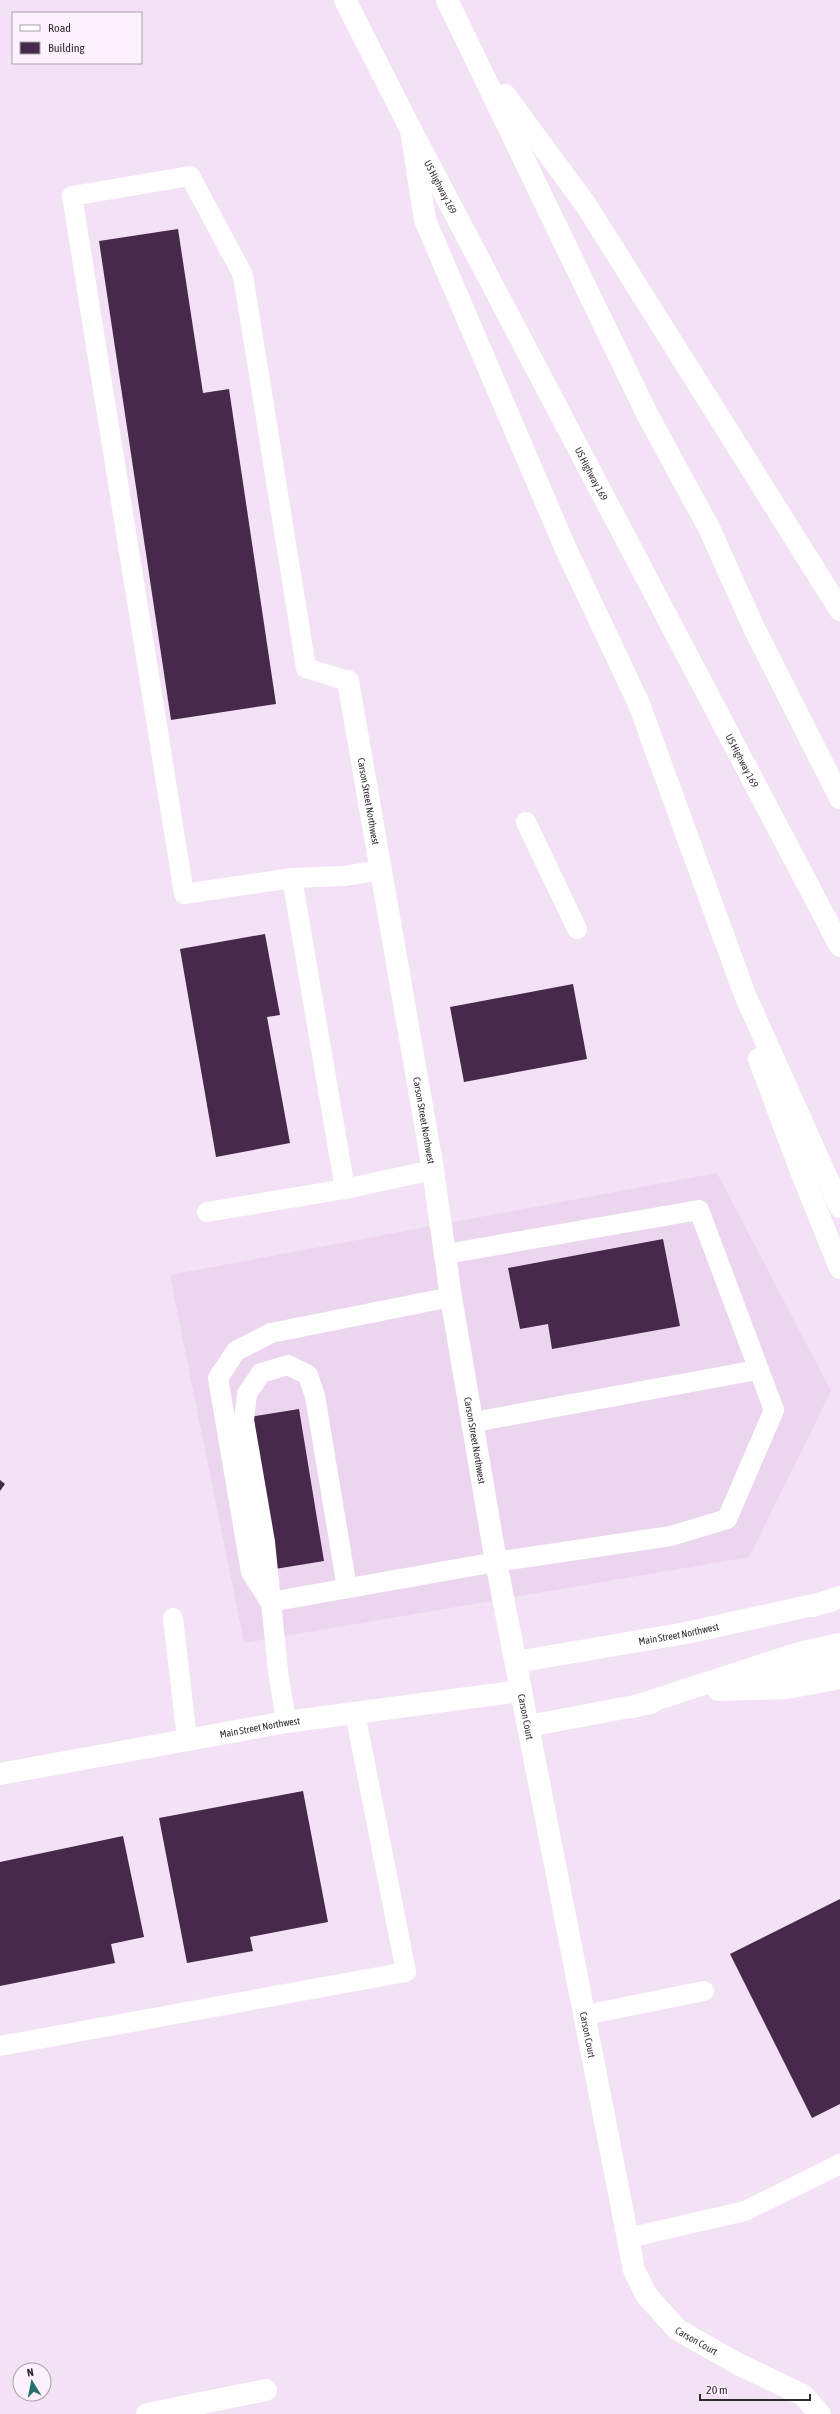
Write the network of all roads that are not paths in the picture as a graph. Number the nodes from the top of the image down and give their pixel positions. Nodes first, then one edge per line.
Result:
1 (345, 0) edge
2 (447, 0) edge
3 (474, 52) junction
4 (412, 130) junction
5 (840, 610) edge
6 (348, 681) joint
7 (840, 798) edge
8 (526, 822) dead end
9 (382, 870) junction
10 (292, 878) junction
11 (577, 929) dead end
12 (840, 946) edge
13 (745, 995) junction
14 (434, 1170) junction
15 (345, 1189) junction
16 (840, 1207) edge
17 (207, 1212) dead end
18 (446, 1254) junction
19 (840, 1268) edge
20 (451, 1297) junction
21 (757, 1370) junction
22 (474, 1422) junction
23 (496, 1562) junction
24 (347, 1588) junction
25 (840, 1598) edge
26 (270, 1602) junction
27 (173, 1618) dead end
28 (840, 1644) edge
29 (516, 1662) junction
30 (840, 1663) edge
31 (840, 1678) edge
32 (718, 1690) junction
33 (521, 1691) junction
34 (633, 1707) junction
35 (355, 1712) junction
36 (286, 1722) junction
37 (528, 1726) junction
38 (187, 1739) junction
39 (0, 1774) edge
40 (704, 1991) dead end
41 (585, 2015) junction
42 (0, 2046) edge
43 (840, 2164) edge
44 (628, 2238) junction
45 (266, 2390) dead end
46 (147, 2414) edge
47 (820, 2414) edge

1 - 4 main road, US Highway 169
2 - 3 main road
3 - 5 main road
3 - 7 main road
4 - 12 main road, US Highway 169
4 - 13 main road
6 - 9 main road, Carson Street Northwest
6 - 10 lane
8 - 11 lane
9 - 10 lane
9 - 14 main road, Carson Street Northwest
10 - 15 lane
13 - 16 main road
13 - 19 main road
14 - 15 lane
14 - 18 main road, Carson Street Northwest
15 - 17 lane
18 - 20 main road, Carson Street Northwest
18 - 21 lane
20 - 22 main road, Carson Street Northwest
20 - 26 lane
21 - 22 lane
21 - 23 lane
22 - 23 main road, Carson Street Northwest
23 - 24 lane
23 - 29 main road, Carson Court
24 - 26 lane
24 - 26 lane
25 - 29 main road, Main Street Northwest
26 - 36 lane
27 - 38 lane
28 - 34 main road
29 - 33 main road, Carson Court
30 - 32 main road
31 - 32 main road
32 - 34 main road
33 - 35 main road, Main Street Northwest
33 - 37 main road, Carson Court
34 - 37 main road
35 - 36 main road, Main Street Northwest
35 - 42 lane
36 - 38 main road, Main Street Northwest
37 - 41 main road, Carson Court
38 - 39 main road, Main Street Northwest
40 - 41 lane
41 - 44 main road, Carson Court
43 - 44 lane
44 - 47 main road, Carson Court
45 - 46 main road

